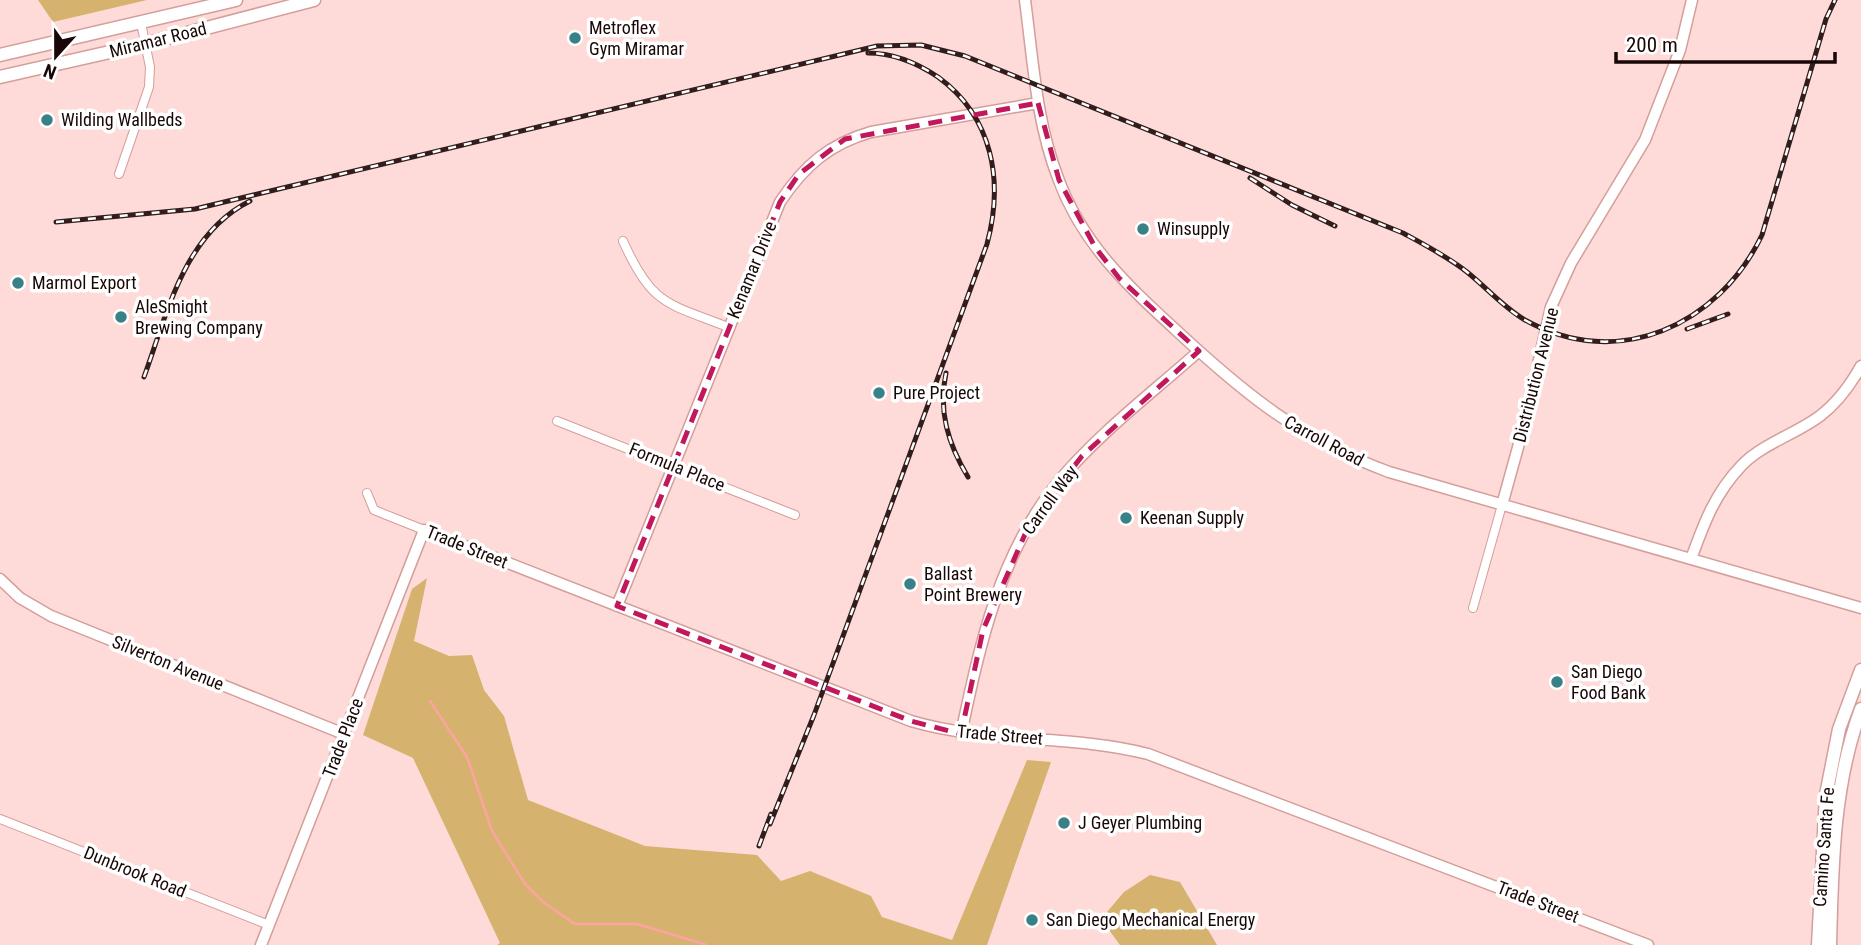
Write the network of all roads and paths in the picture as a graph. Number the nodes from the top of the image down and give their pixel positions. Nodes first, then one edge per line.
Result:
1 (236, 0) edge
2 (314, 0) edge
3 (1025, 0) edge
4 (1692, 0) edge
5 (141, 23) junction
6 (145, 44) junction
7 (0, 55) edge
8 (0, 77) edge
9 (1038, 103) junction
10 (119, 174) dead end
11 (623, 241) dead end
12 (729, 327) junction
13 (1199, 351) junction
14 (1861, 366) edge
15 (557, 421) dead end
16 (674, 466) junction
17 (367, 493) dead end
18 (1502, 505) junction
19 (795, 515) dead end
20 (424, 530) junction
21 (1691, 559) junction
22 (0, 579) edge
23 (617, 606) junction
24 (1473, 608) dead end
25 (1861, 608) edge
26 (1861, 670) edge
27 (1861, 709) edge
28 (344, 734) junction
29 (961, 734) junction
30 (0, 819) edge
31 (270, 925) junction
32 (261, 945) edge
33 (1648, 945) edge
34 (1818, 945) edge
35 (1830, 945) edge

1 - 5 main road, Miramar Road
2 - 6 main road, Miramar Road
3 - 9 street, Carroll Road
4 - 18 street, Distribution Avenue
5 - 6 street
5 - 7 main road, Miramar Road
6 - 8 main road, Miramar Road
6 - 10 street
9 - 12 street, Kenamar Drive
9 - 13 street, Carroll Road
11 - 12 street
12 - 16 street, Kenamar Drive
13 - 18 street, Carroll Road
13 - 29 street, Carroll Way
14 - 21 street
15 - 16 street, Formula Place
16 - 19 street, Formula Place
16 - 23 street, Kenamar Drive
17 - 20 street, Trade Street
18 - 21 street, Carroll Road
18 - 24 street, Distribution Avenue
20 - 23 street, Trade Street
20 - 28 street, Trade Place
21 - 25 street, Carroll Road
22 - 28 street, Silverton Avenue
23 - 29 street, Trade Street
26 - 34 main road, Camino Santa Fe
27 - 35 main road, Camino Santa Fe
28 - 31 street, Trade Place
29 - 33 street, Trade Street
30 - 31 street, Dunbrook Road
31 - 32 street, Trade Place

